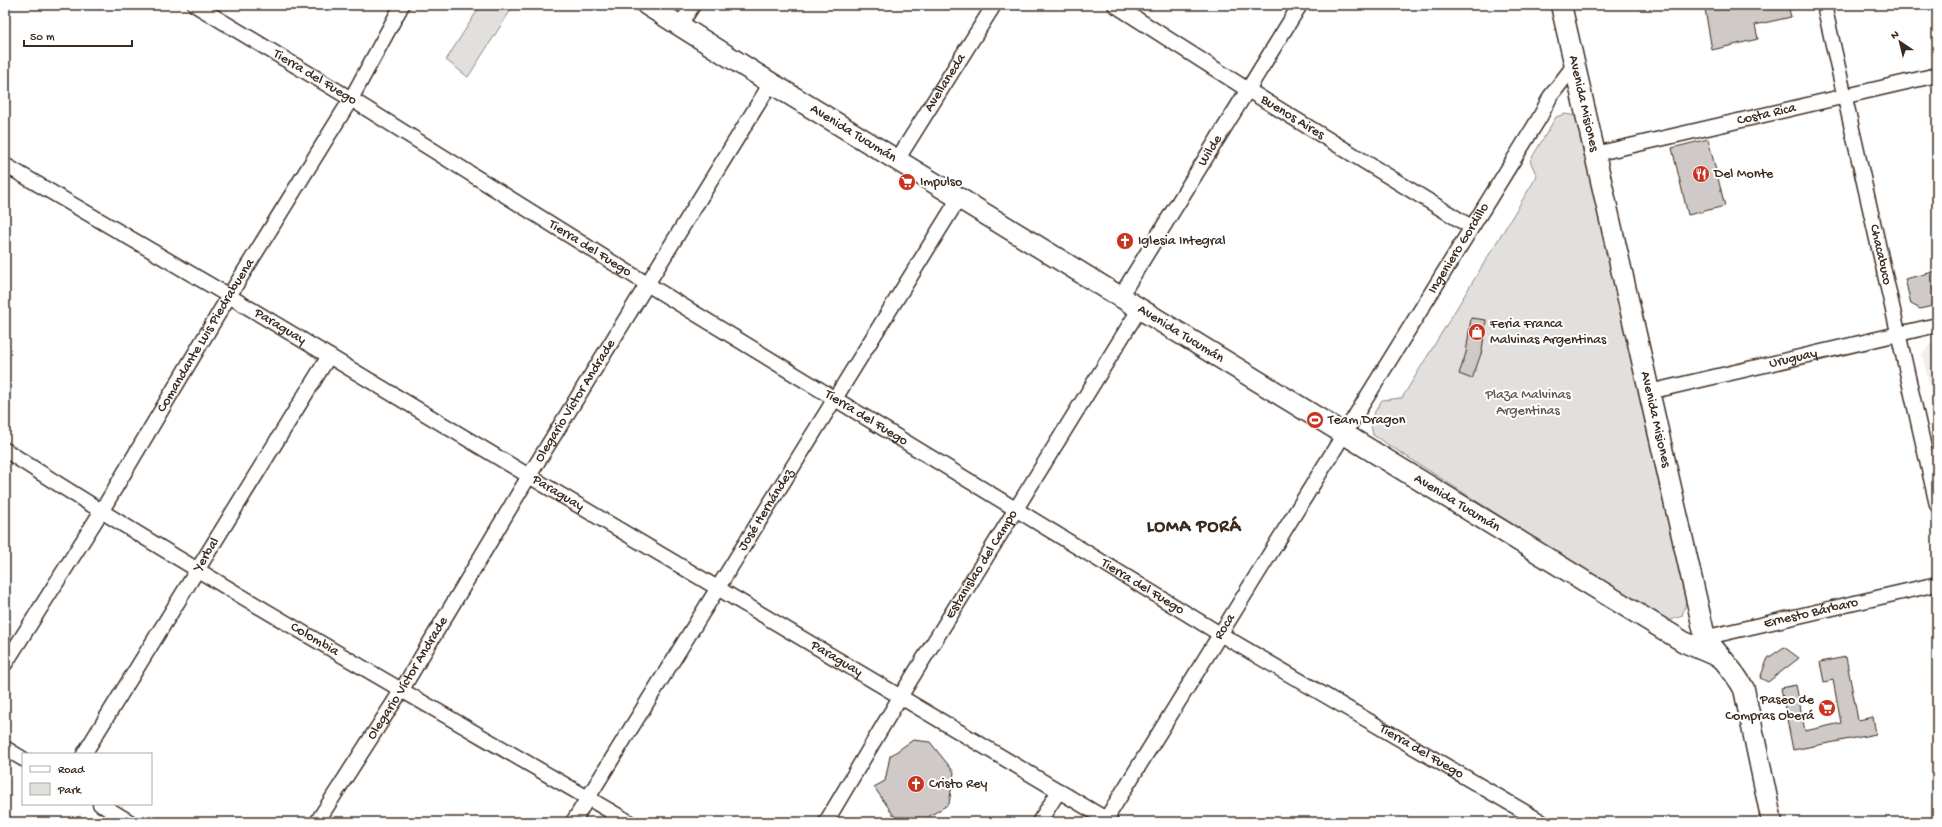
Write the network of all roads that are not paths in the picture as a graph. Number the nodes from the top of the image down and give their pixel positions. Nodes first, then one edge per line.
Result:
1 (195, 5) edge
2 (402, 5) edge
3 (647, 5) edge
4 (693, 5) edge
5 (994, 5) edge
6 (1116, 5) edge
7 (1300, 5) edge
8 (1561, 5) edge
9 (1824, 5) edge
10 (680, 25) junction
11 (1574, 64) junction
12 (1937, 74) edge
13 (771, 83) junction
14 (1248, 90) junction
15 (1844, 96) junction
16 (351, 99) junction
17 (1595, 154) junction
18 (897, 160) junction
19 (5, 165) edge
20 (959, 198) junction
21 (1471, 227) junction
22 (647, 284) junction
23 (229, 296) junction
24 (1120, 297) junction
25 (1140, 308) junction
26 (1937, 325) edge
27 (1898, 334) junction
28 (329, 356) junction
29 (1649, 392) junction
30 (836, 399) junction
31 (1344, 433) junction
32 (5, 450) edge
33 (529, 476) junction
34 (1937, 505) edge
35 (1016, 509) junction
36 (101, 512) junction
37 (198, 571) junction
38 (1937, 584) edge
39 (718, 589) junction
40 (1220, 634) junction
41 (1705, 637) junction
42 (1684, 642) junction
43 (1719, 657) junction
44 (5, 664) edge
45 (401, 691) junction
46 (900, 697) junction
47 (5, 748) edge
48 (85, 753) edge
49 (22, 758) edge
50 (1059, 791) junction
51 (587, 798) junction
52 (102, 805) edge
53 (1108, 820) edge
54 (130, 822) edge
55 (317, 822) edge
56 (572, 822) edge
57 (629, 822) edge
58 (826, 822) edge
59 (1040, 822) edge
60 (1542, 822) edge
61 (1772, 822) edge

1 - 16 street, Tierra del Fuego
2 - 16 street, Comandante Luis Piedrabuena
3 - 10 main road, Avenida Tucumán
4 - 10 street
5 - 18 street, Avellaneda
6 - 14 street, Buenos Aires
7 - 14 street, Wilde
8 - 11 main road, Avenida Misiones
9 - 15 street, Chacabuco
10 - 13 main road, Avenida Tucumán
11 - 17 main road, Avenida Misiones
11 - 21 street, Ingeniero Gordillo
12 - 15 street, Costa Rica
13 - 18 main road, Avenida Tucumán
13 - 22 street, Olegario Víctor Andrade
14 - 21 street, Buenos Aires
14 - 24 street, Wilde
15 - 17 street, Costa Rica
15 - 27 street, Chacabuco
16 - 22 street, Tierra del Fuego
16 - 23 street, Comandante Luis Piedrabuena
17 - 29 main road, Avenida Misiones
18 - 20 main road, Avenida Tucumán
19 - 23 street, Paraguay
20 - 24 main road, Avenida Tucumán
20 - 30 street, José Hernández
21 - 31 street, Ingeniero Gordillo
22 - 30 street, Tierra del Fuego
22 - 33 street, Olegario Víctor Andrade
23 - 28 street, Paraguay
23 - 36 street, Comandante Luis Piedrabuena
24 - 25 main road, Avenida Tucumán
25 - 31 main road, Avenida Tucumán
25 - 35 street, Estanislao del Campo
26 - 27 street, Uruguay
27 - 29 street, Uruguay
27 - 34 street, Chacabuco
28 - 33 street, Paraguay
28 - 37 street, Yerbal
29 - 41 main road, Avenida Misiones
30 - 35 street, Tierra del Fuego
30 - 39 street, José Hernández
31 - 40 street, Roca
31 - 42 main road, Avenida Tucumán
32 - 36 street, Colombia
33 - 39 street, Paraguay
33 - 45 street, Olegario Víctor Andrade
35 - 40 street, Tierra del Fuego
35 - 46 street, Estanislao del Campo
36 - 37 street, Colombia
36 - 44 street, Comandante Luis Piedrabuena
37 - 45 street, Colombia
37 - 48 street, Yerbal
38 - 41 street, Ernesto Bárbaro
39 - 46 street, Paraguay
39 - 51 street, José Hernández
40 - 53 street, Roca
40 - 60 street, Tierra del Fuego
41 - 42 street, Ernesto Bárbaro
41 - 43 main road, Avenida Misiones
42 - 43 main road, Avenida Tucumán
43 - 61 main road, Avenida Misiones
45 - 51 street, Colombia
45 - 55 street, Olegario Víctor Andrade
46 - 50 street, Paraguay
46 - 58 street, Estanislao del Campo
47 - 49 street
50 - 53 street, Paraguay
50 - 59 street
51 - 56 street, José Hernández
51 - 57 street, Colombia
52 - 54 street

